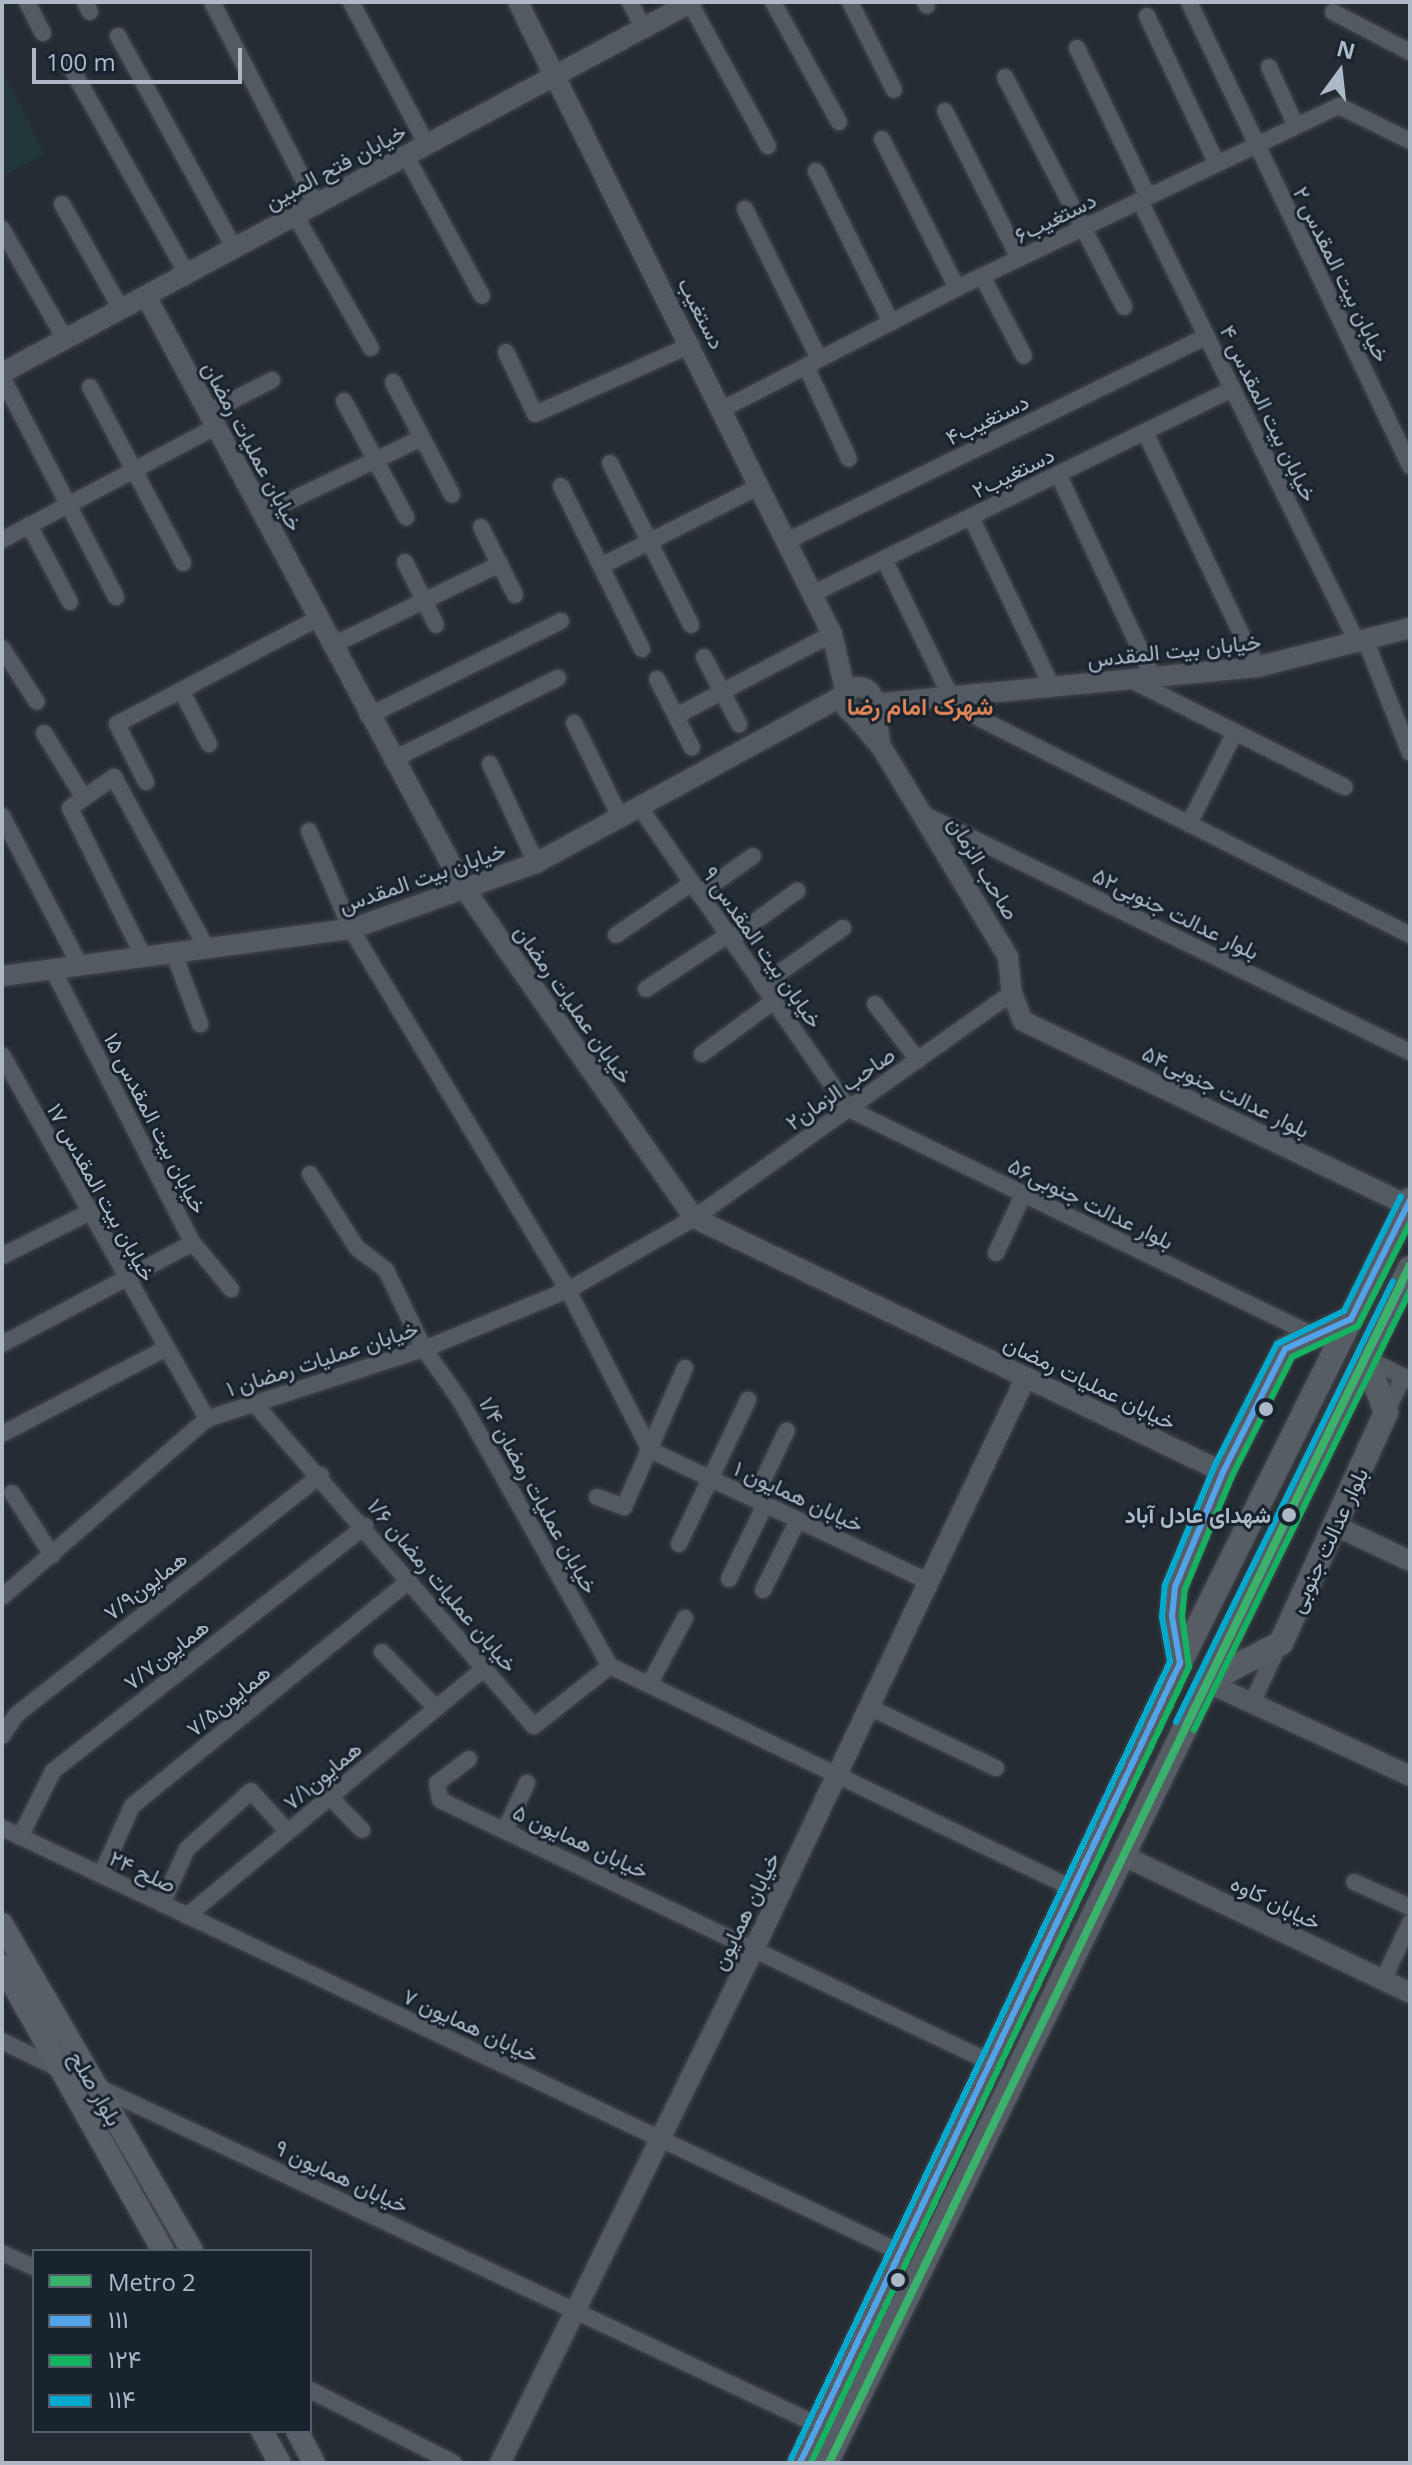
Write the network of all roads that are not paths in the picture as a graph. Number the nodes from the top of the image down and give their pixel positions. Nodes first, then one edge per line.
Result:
1 (212, 2) edge
2 (351, 2) edge
3 (518, 2) edge
4 (630, 2) edge
5 (691, 2) edge
6 (773, 2) edge
7 (850, 2) edge
8 (1189, 2) edge
9 (33, 4) edge
10 (1333, 12) dead end
11 (1147, 16) dead end
12 (643, 28) junction
13 (43, 33) dead end
14 (118, 36) dead end
15 (1077, 48) dead end
16 (1410, 52) edge
17 (68, 62) dead end
18 (1269, 67) dead end
19 (556, 75) junction
20 (1005, 77) dead end
21 (894, 90) dead end
22 (945, 111) dead end
23 (839, 122) dead end
24 (1296, 126) junction
25 (882, 139) dead end
26 (1410, 141) edge
27 (427, 145) junction
28 (1256, 145) junction
29 (768, 146) dead end
30 (406, 156) junction
31 (1217, 164) junction
32 (816, 171) dead end
33 (1144, 199) junction
34 (62, 204) dead end
35 (316, 204) junction
36 (745, 209) dead end
37 (295, 215) junction
38 (1084, 227) junction
39 (2, 229) edge
40 (234, 248) junction
41 (1019, 259) junction
42 (187, 274) junction
43 (982, 276) junction
44 (957, 288) junction
45 (146, 296) junction
46 (482, 296) dead end
47 (1124, 307) dead end
48 (121, 309) junction
49 (891, 322) junction
50 (1207, 336) junction
51 (65, 339) junction
52 (691, 345) junction
53 (371, 348) dead end
54 (506, 352) dead end
55 (1024, 356) dead end
56 (812, 363) junction
57 (4, 370) edge
58 (272, 380) dead end
59 (393, 382) dead end
60 (90, 387) dead end
61 (1233, 389) junction
62 (344, 401) dead end
63 (723, 409) junction
64 (212, 420) junction
65 (1145, 432) junction
66 (422, 438) junction
67 (849, 459) dead end
68 (375, 460) junction
69 (610, 463) dead end
70 (1410, 466) edge
71 (134, 470) junction
72 (1058, 474) junction
73 (561, 486) dead end
74 (760, 486) junction
75 (452, 495) dead end
76 (68, 504) junction
77 (262, 514) junction
78 (406, 517) dead end
79 (971, 517) junction
80 (29, 525) junction
81 (481, 527) dead end
82 (2, 539) edge
83 (787, 541) junction
84 (649, 542) junction
85 (884, 559) junction
86 (405, 562) dead end
87 (183, 563) dead end
88 (500, 564) junction
89 (601, 566) junction
90 (812, 594) junction
91 (515, 595) dead end
92 (116, 597) dead end
93 (424, 601) junction
94 (70, 602) dead end
95 (317, 619) junction
96 (561, 621) dead end
97 (436, 625) dead end
98 (691, 625) dead end
99 (1410, 628) edge
100 (835, 641) junction
101 (1362, 643) junction
102 (331, 646) junction
103 (2, 648) edge
104 (642, 649) dead end
105 (704, 657) dead end
106 (1257, 667) junction
107 (1153, 677) junction
108 (558, 678) dead end
109 (657, 679) dead end
110 (1131, 680) junction
111 (1052, 687) junction
112 (181, 690) junction
113 (722, 692) junction
114 (945, 698) junction
115 (858, 700) junction
116 (37, 702) dead end
117 (368, 716) junction
118 (676, 716) junction
119 (574, 723) dead end
120 (739, 724) dead end
121 (1235, 732) junction
122 (44, 733) dead end
123 (209, 744) dead end
124 (692, 748) dead end
125 (882, 748) joint
126 (1410, 753) edge
127 (392, 760) junction
128 (490, 764) dead end
129 (146, 782) dead end
130 (1345, 787) dead end
131 (84, 798) junction
132 (641, 809) junction
133 (923, 814) junction
134 (2, 816) edge
135 (621, 819) junction
136 (1189, 824) junction
137 (309, 831) dead end
138 (753, 856) dead end
139 (536, 863) junction
140 (464, 888) junction
141 (696, 888) junction
142 (797, 891) dead end
143 (843, 928) dead end
144 (351, 929) junction
145 (616, 935) dead end
146 (1410, 935) edge
147 (729, 937) junction
148 (207, 949) junction
149 (174, 954) junction
150 (144, 958) junction
151 (80, 966) junction
152 (53, 970) junction
153 (2, 976) edge
154 (762, 985) junction
155 (646, 989) dead end
156 (1012, 993) junction
157 (774, 1001) junction
158 (875, 1004) dead end
159 (1023, 1021) joint
160 (200, 1024) dead end
161 (1410, 1052) edge
162 (702, 1054) dead end
163 (2, 1055) edge
164 (918, 1060) junction
165 (849, 1109) junction
166 (310, 1174) dead end
167 (1023, 1195) junction
168 (1409, 1202) edge
169 (88, 1213) junction
170 (694, 1218) junction
171 (193, 1243) junction
172 (996, 1253) dead end
173 (2, 1256) edge
174 (1410, 1268) edge
175 (126, 1279) junction
176 (231, 1289) dead end
177 (568, 1290) junction
178 (1351, 1319) junction
179 (1315, 1336) junction
180 (2, 1344) edge
181 (424, 1349) junction
182 (163, 1350) junction
183 (1366, 1358) junction
184 (685, 1368) dead end
185 (1026, 1377) junction
186 (1407, 1379) edge
187 (748, 1400) dead end
188 (253, 1402) junction
189 (1386, 1413) junction
190 (207, 1419) junction
191 (787, 1430) dead end
192 (2, 1434) edge
193 (650, 1450) junction
194 (1223, 1472) junction
195 (321, 1475) junction
196 (710, 1478) junction
197 (12, 1493) dead end
198 (597, 1497) dead end
199 (760, 1502) junction
200 (798, 1520) junction
201 (1334, 1525) junction
202 (365, 1526) junction
203 (679, 1544) dead end
204 (52, 1555) junction
205 (1410, 1561) edge
206 (729, 1579) dead end
207 (410, 1580) junction
208 (929, 1582) junction
209 (763, 1590) dead end
210 (2, 1597) edge
211 (685, 1618) dead end
212 (1281, 1643) junction
213 (382, 1652) dead end
214 (1180, 1663) junction
215 (610, 1666) junction
216 (485, 1668) junction
217 (1206, 1682) junction
218 (649, 1685) junction
219 (1252, 1703) junction
220 (869, 1707) junction
221 (436, 1708) junction
222 (2, 1736) edge
223 (469, 1759) dead end
224 (996, 1768) dead end
225 (838, 1773) junction
226 (1410, 1776) edge
227 (527, 1783) dead end
228 (330, 1797) junction
229 (2, 1828) edge
230 (362, 1830) dead end
231 (505, 1830) junction
232 (288, 1832) junction
233 (20, 1837) junction
234 (1122, 1855) junction
235 (101, 1875) junction
236 (1354, 1882) dead end
237 (1074, 1889) junction
238 (162, 1904) junction
239 (1410, 1907) edge
240 (187, 1916) junction
241 (1410, 1923) edge
242 (2, 1924) edge
243 (755, 1947) junction
244 (265, 1953) joint
245 (2, 1965) edge
246 (1383, 1980) junction
247 (1410, 1993) edge
248 (2, 2041) edge
249 (992, 2063) junction
250 (61, 2070) junction
251 (92, 2084) junction
252 (972, 2132) junction
253 (659, 2137) junction
254 (162, 2249) edge
255 (191, 2249) edge
256 (2, 2253) edge
257 (902, 2253) junction
258 (32, 2266) edge
259 (573, 2308) junction
260 (312, 2391) edge
261 (818, 2425) junction
262 (263, 2433) edge
263 (298, 2433) edge
264 (280, 2463) edge
265 (314, 2463) edge
266 (454, 2463) edge
267 (500, 2463) edge
268 (800, 2463) edge
269 (826, 2463) edge

1 - 35 street
2 - 27 street
3 - 19 street, دستغیب
4 - 12 street
5 - 12 street, خیابان فتح المبین
5 - 29 street
6 - 23 street
7 - 21 street
8 - 28 street, خیابان بیت المقدس ۲
9 - 13 street
10 - 16 street
11 - 31 street
12 - 19 street, خیابان فتح المبین
14 - 40 street
15 - 33 street, خیابان بیت المقدس ۴
17 - 42 street
18 - 24 street
19 - 27 street, خیابان فتح المبین
19 - 52 street, دستغیب
20 - 38 street
22 - 41 street
24 - 26 street, دستغیب۶
24 - 28 street, دستغیب۶
25 - 44 street
27 - 30 street, خیابان فتح المبین
28 - 31 street, دستغیب۶
28 - 70 street, خیابان بیت المقدس ۲
30 - 35 street, خیابان فتح المبین
30 - 46 street
31 - 33 street, دستغیب۶
32 - 49 street
33 - 38 street, دستغیب۶
33 - 50 street, خیابان بیت المقدس ۴
34 - 48 street
35 - 37 street, خیابان فتح المبین
36 - 56 street
37 - 40 street, خیابان فتح المبین
37 - 53 street
38 - 41 street, دستغیب۶
38 - 47 street
39 - 51 street
40 - 42 street, خیابان فتح المبین
41 - 43 street, دستغیب۶
42 - 45 street, خیابان فتح المبین
43 - 44 street, دستغیب۶
43 - 55 street
44 - 49 street, دستغیب۶
45 - 48 street, خیابان فتح المبین
45 - 64 street, خیابان عملیات رمضان
48 - 51 street, خیابان فتح المبین
49 - 56 street, دستغیب۶
50 - 61 street, خیابان بیت المقدس ۴
50 - 83 street, دستغیب۴
51 - 57 street, خیابان فتح المبین
52 - 54 street
52 - 63 street, دستغیب
56 - 63 street, دستغیب۶
56 - 67 street
57 - 76 street
58 - 64 street
59 - 66 street
60 - 71 street
61 - 65 street, ۲دستغیب
61 - 101 street, خیابان بیت المقدس ۴
62 - 68 street
63 - 74 street, دستغیب
64 - 71 street
64 - 77 street, خیابان عملیات رمضان
65 - 72 street, ۲دستغیب
65 - 106 street
66 - 68 street
66 - 75 street
68 - 77 street
68 - 78 street
69 - 84 street
71 - 76 street
71 - 87 street
72 - 79 street, ۲دستغیب
72 - 107 street
73 - 89 street
74 - 83 street, دستغیب
74 - 84 street
76 - 80 street
76 - 92 street
77 - 95 street, خیابان عملیات رمضان
79 - 85 street, ۲دستغیب
79 - 111 street
80 - 82 street
80 - 94 street
81 - 88 street
83 - 90 street, دستغیب
84 - 89 street
84 - 98 street
85 - 90 street, ۲دستغیب
85 - 114 street
86 - 93 street
88 - 91 street
88 - 93 street
89 - 104 street
90 - 100 street, دستغیب
93 - 97 street
93 - 102 street
95 - 102 street, خیابان عملیات رمضان
95 - 112 street
96 - 117 street
99 - 101 street, خیابان بیت المقدس
100 - 113 street
100 - 115 street, دستغیب
101 - 106 street, خیابان بیت المقدس
101 - 126 street, خیابان بیت المقدس ۴
102 - 117 street, خیابان عملیات رمضان
103 - 116 street
105 - 113 street
106 - 107 street, خیابان بیت المقدس
107 - 110 street, خیابان بیت المقدس
108 - 127 street
109 - 118 street
110 - 111 street, خیابان بیت المقدس
110 - 121 street
111 - 114 street, خیابان بیت المقدس
112 - 123 street
112 - 129 street
113 - 118 street
113 - 120 street
114 - 115 street, خیابان بیت المقدس
114 - 136 street
115 - 125 street, دستغیب
115 - 132 street, خیابان بیت المقدس
117 - 127 street, خیابان عملیات رمضان
118 - 124 street
119 - 135 street
121 - 130 street
121 - 136 street
122 - 131 street
125 - 133 street, صاحب الزمان
127 - 140 street, خیابان عملیات رمضان
128 - 139 street
131 - 148 street
131 - 150 street
132 - 135 street, خیابان بیت المقدس
132 - 141 street, خیابان بیت المقدس ۹
133 - 156 street, صاحب الزمان
133 - 161 street, بلوار عدالت جنوبی۵۲
134 - 151 street
135 - 139 street, خیابان بیت المقدس
136 - 146 street
137 - 144 street
138 - 141 street
139 - 140 street, خیابان بیت المقدس
140 - 144 street, خیابان بیت المقدس
140 - 170 street, خیابان عملیات رمضان
141 - 145 street
141 - 147 street, خیابان بیت المقدس ۹
142 - 147 street
143 - 154 street
144 - 148 street, خیابان بیت المقدس
144 - 177 street
147 - 154 street, خیابان بیت المقدس ۹
147 - 155 street
148 - 149 street, خیابان بیت المقدس
149 - 150 street, خیابان بیت المقدس
149 - 160 street
150 - 151 street, خیابان بیت المقدس
151 - 152 street, خیابان بیت المقدس
152 - 153 street, خیابان بیت المقدس
152 - 171 street, خیابان بیت المقدس ۱۵
154 - 157 street, خیابان بیت المقدس ۹
156 - 159 street, صاحب الزمان
156 - 164 street, ۲صاحب الزمان
157 - 162 street
157 - 165 street, خیابان بیت المقدس ۹
158 - 164 street
159 - 168 street, بلوار عدالت جنوبی۵۴
163 - 169 street, خیابان بیت المقدس ۱۷
164 - 165 street, ۲صاحب الزمان
165 - 167 street, بلوار عدالت جنوبی۵۶
165 - 170 street, ۲صاحب الزمان
166 - 181 street, خیابان عملیات رمضان ۱/۴
167 - 172 street
167 - 179 street, بلوار عدالت جنوبی۵۶
168 - 178 main road, بلوار عدالت جنوبی
169 - 173 street
169 - 175 street, خیابان بیت المقدس ۱۷
170 - 177 street, خیابان عملیات رمضان ۱
170 - 185 street, خیابان عملیات رمضان
171 - 175 street
171 - 176 street, خیابان بیت المقدس ۱۵
174 - 183 main road, بلوار عدالت جنوبی
175 - 180 street
175 - 182 street, خیابان بیت المقدس ۱۷
177 - 181 street, خیابان عملیات رمضان ۱
177 - 193 street
178 - 179 main road
178 - 214 main road, بلوار عدالت جنوبی
179 - 194 main road
181 - 188 street, خیابان عملیات رمضان ۱
181 - 215 street, خیابان عملیات رمضان ۱/۴
182 - 190 street, خیابان بیت المقدس ۱۷
182 - 192 street
183 - 186 street
183 - 189 main road
183 - 217 main road, بلوار عدالت جنوبی
184 - 193 street
185 - 194 street, خیابان عملیات رمضان
185 - 208 street, خیابان همایون
186 - 189 street
187 - 196 street
188 - 190 street, خیابان عملیات رمضان ۱
188 - 195 street, خیابان عملیات رمضان ۱/۶
189 - 201 main road, بلوار عدالت جنوبی
190 - 204 street, خیابان عملیات رمضان ۱
191 - 199 street
193 - 196 street, خیابان همایون ۱
193 - 198 street
194 - 214 main road
195 - 202 street, خیابان عملیات رمضان ۱/۶
195 - 222 street, همایون۷/۹
196 - 199 street, خیابان همایون ۱
196 - 203 street
197 - 204 street
199 - 200 street, خیابان همایون ۱
199 - 206 street
200 - 208 street, خیابان همایون ۱
200 - 209 street
201 - 205 street
201 - 212 main road, بلوار عدالت جنوبی
202 - 207 street, خیابان عملیات رمضان ۱/۶
202 - 233 street, همایون۷/۷
204 - 210 street, خیابان عملیات رمضان ۱
207 - 216 street, خیابان عملیات رمضان ۱/۶
207 - 235 street, همایون۷/۵
208 - 220 street, خیابان همایون
211 - 218 street
212 - 217 main road
212 - 219 street
213 - 221 street
214 - 237 main road, بلوار عدالت جنوبی
215 - 216 street, خیابان عملیات رمضان ۱/۶
215 - 218 street
216 - 221 street, همایون۷/۱
217 - 219 street
217 - 234 main road, بلوار عدالت جنوبی
218 - 225 street
219 - 226 street
220 - 224 street
220 - 225 street, خیابان همایون
221 - 228 street, همایون۷/۱
223 - 231 street, خیابان همایون ۵
225 - 237 street
225 - 243 street, خیابان همایون
227 - 231 street
228 - 230 street
228 - 232 street, همایون۷/۱
229 - 233 street, صلح ۲۴
231 - 243 street, خیابان همایون ۵
232 - 238 street
232 - 240 street, همایون۷/۱
233 - 235 street, صلح ۲۴
234 - 246 street, خیابان کاوه
234 - 252 main road, بلوار عدالت جنوبی
235 - 238 street, صلح ۲۴
236 - 239 street
237 - 249 main road, بلوار عدالت جنوبی
238 - 240 street, صلح ۲۴
240 - 244 street, صلح ۲۴
241 - 246 street
242 - 251 main road, بلوار صلح
243 - 249 street, خیابان همایون ۵
243 - 253 street, خیابان همایون
244 - 253 street, خیابان همایون ۷
245 - 250 main road, بلوار صلح
246 - 247 street, خیابان کاوه
248 - 250 street
249 - 252 main road, بلوار عدالت جنوبی
250 - 254 main road, بلوار صلح
251 - 255 main road, بلوار صلح
251 - 259 street, خیابان همایون ۹
252 - 257 main road, بلوار عدالت جنوبی
252 - 269 main road, بلوار عدالت جنوبی
253 - 257 street, خیابان همایون ۷
253 - 259 street, خیابان همایون
256 - 258 street
257 - 261 main road, بلوار عدالت جنوبی
259 - 261 street, خیابان همایون ۹
259 - 267 street, خیابان همایون
260 - 266 street
261 - 268 main road, بلوار عدالت جنوبی
262 - 264 main road
263 - 265 main road

